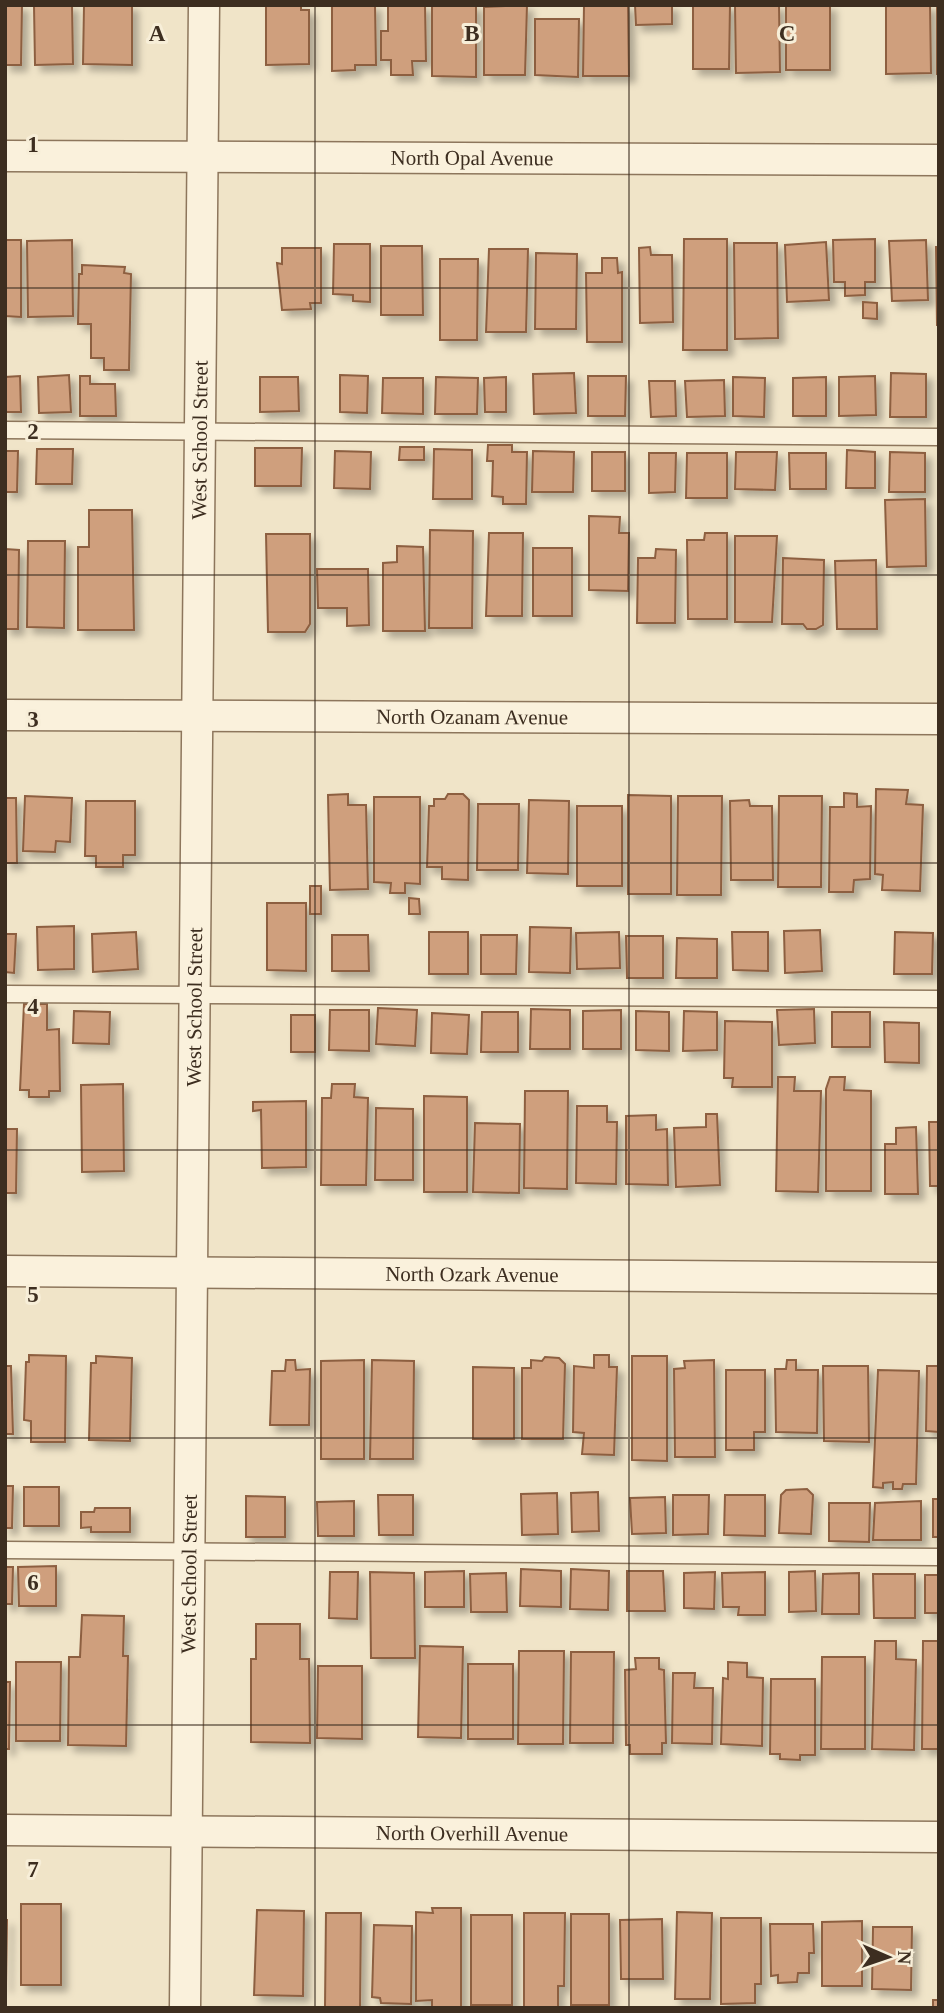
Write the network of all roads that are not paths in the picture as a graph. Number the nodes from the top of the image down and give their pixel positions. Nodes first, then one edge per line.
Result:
1 (204, 5) edge
2 (5, 156) edge
3 (203, 157) junction
4 (939, 160) edge
5 (5, 430) edge
6 (200, 432) junction
7 (939, 437) edge
8 (5, 715) edge
9 (198, 716) junction
10 (939, 719) edge
11 (5, 994) edge
12 (195, 995) junction
13 (939, 999) edge
14 (5, 1271) edge
15 (192, 1272) junction
16 (939, 1278) edge
17 (5, 1550) edge
18 (190, 1551) junction
19 (939, 1557) edge
20 (5, 1830) edge
21 (187, 1831) junction
22 (939, 1837) edge
23 (186, 2008) edge

1 - 3 street, West School Street
2 - 3 street, North Opal Avenue
3 - 4 street, North Opal Avenue
3 - 6 street, West School Street
5 - 6 lane
6 - 7 lane
6 - 9 street, West School Street
8 - 9 street, North Ozanam Avenue
9 - 10 street, North Ozanam Avenue
9 - 12 street, West School Street
11 - 12 lane
12 - 13 lane
12 - 15 street, West School Street
14 - 15 street, North Ozark Avenue
15 - 16 street, North Ozark Avenue
15 - 18 street, West School Street
17 - 18 lane
18 - 19 lane
18 - 21 street, West School Street
20 - 21 street, North Overhill Avenue
21 - 22 street, North Overhill Avenue
21 - 23 street, West School Street

